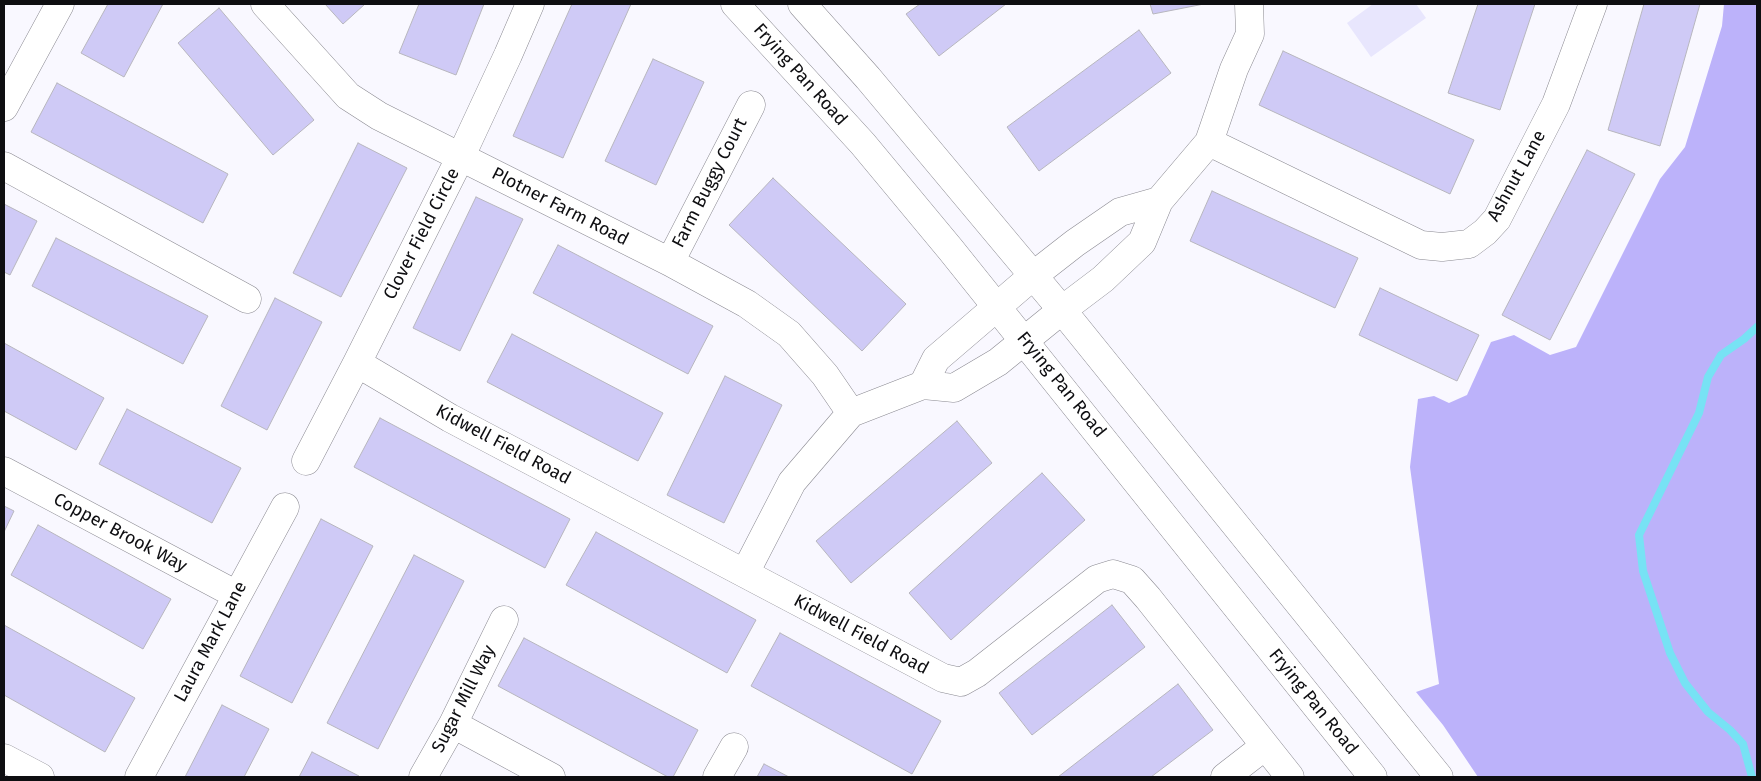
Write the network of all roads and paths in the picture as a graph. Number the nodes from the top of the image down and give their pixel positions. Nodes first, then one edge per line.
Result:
1 (60, 4) edge
2 (265, 4) edge
3 (530, 4) edge
4 (735, 4) edge
5 (802, 4) edge
6 (1249, 4) edge
7 (1593, 4) edge
8 (751, 105) dead end
9 (4, 107) edge
10 (1209, 142) junction
11 (461, 156) junction
12 (4, 166) edge
13 (1159, 201) junction
14 (670, 262) junction
15 (1034, 275) junction
16 (247, 299) dead end
17 (997, 305) junction
18 (1062, 310) junction
19 (1024, 340) junction
20 (357, 363) junction
21 (924, 386) junction
22 (851, 413) junction
23 (306, 461) dead end
24 (4, 471) edge
25 (285, 507) dead end
26 (745, 573) junction
27 (236, 595) junction
28 (504, 620) dead end
29 (453, 724) junction
30 (1265, 746) junction
31 (734, 747) dead end
32 (4, 758) edge
33 (40, 777) edge
34 (139, 777) edge
35 (423, 777) edge
36 (551, 777) edge
37 (717, 777) edge
38 (1225, 777) edge
39 (1290, 777) edge
40 (1373, 777) edge
41 (1439, 777) edge

1 - 9 street
2 - 11 street, Plotner Farm Road
3 - 11 street, Clover Field Circle
4 - 17 street, Frying Pan Road
5 - 15 street
6 - 10 street
7 - 10 street, Ashnut Lane
8 - 14 street, Farm Buggy Court
10 - 13 street
11 - 14 street, Plotner Farm Road
11 - 20 street, Clover Field Circle
12 - 16 street
13 - 15 street
13 - 18 street
14 - 22 street, Plotner Farm Road
15 - 17 street
15 - 18 street
17 - 19 street, Frying Pan Road
17 - 21 street
18 - 19 street
18 - 41 street
19 - 21 street
19 - 40 street, Frying Pan Road
20 - 23 street, Clover Field Circle
20 - 26 street, Kidwell Field Road
21 - 22 street
22 - 26 street
24 - 27 street, Copper Brook Way
25 - 27 street, Laura Mark Lane
26 - 30 street, Kidwell Field Road
27 - 34 street, Laura Mark Lane
28 - 29 street, Sugar Mill Way
29 - 35 street, Sugar Mill Way
29 - 36 street
30 - 38 street
30 - 39 street, Kidwell Field Road
31 - 37 street
32 - 33 street

